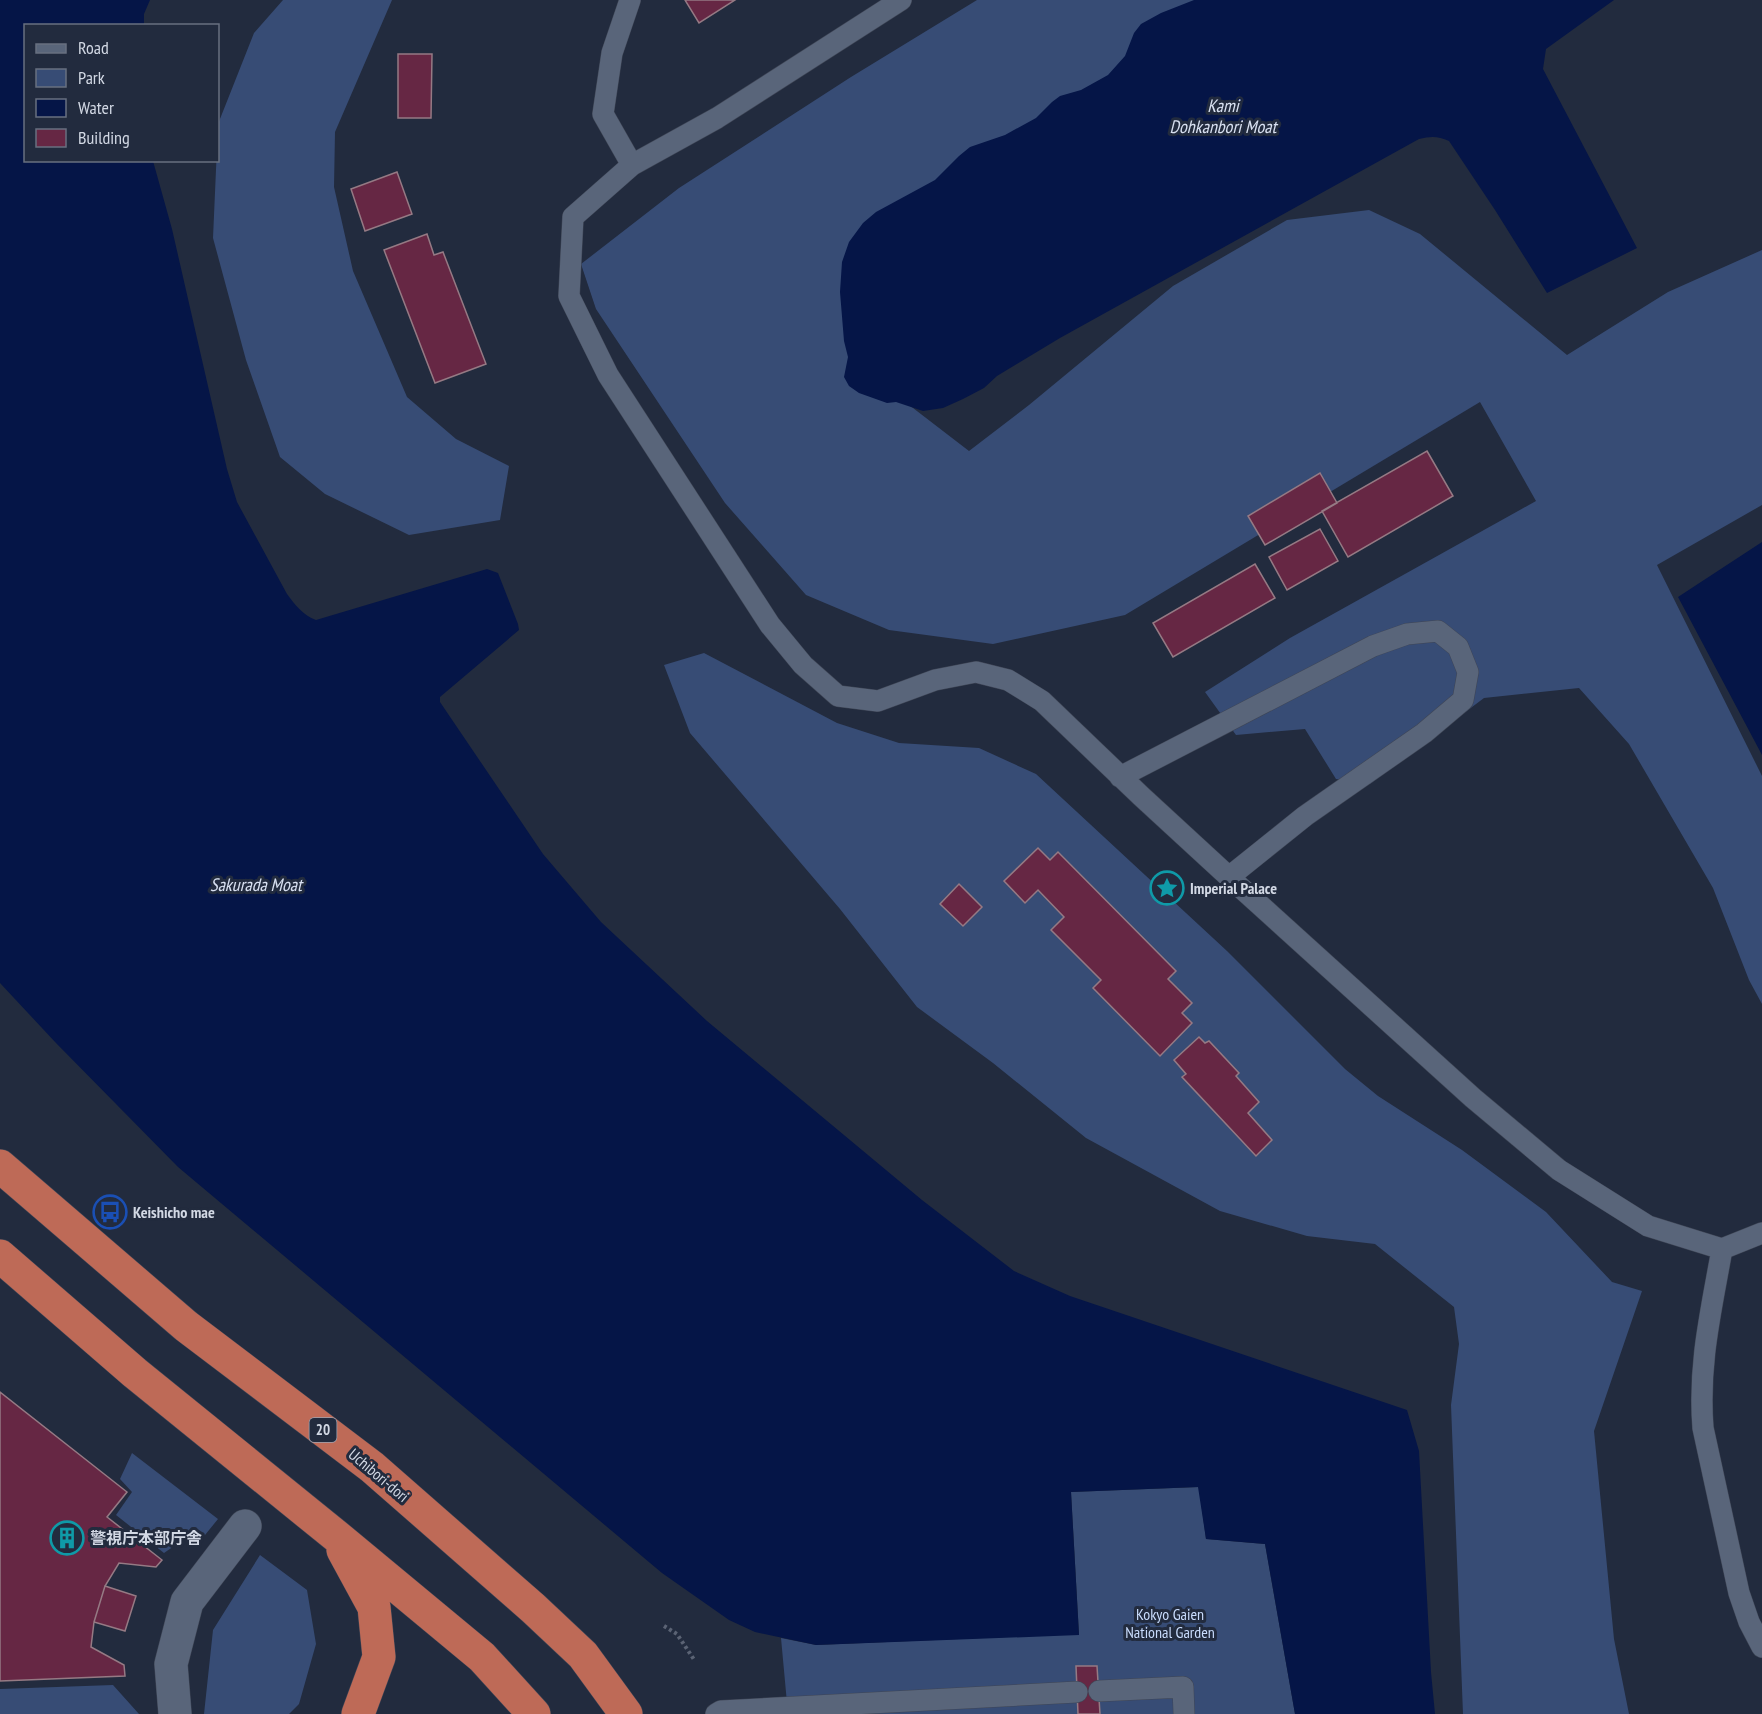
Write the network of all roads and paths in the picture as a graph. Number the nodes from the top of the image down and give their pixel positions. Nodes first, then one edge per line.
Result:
1 (630, 0) edge
2 (901, 0) edge
3 (632, 165) junction
4 (1120, 777) junction
5 (1229, 877) junction
6 (0, 1166) edge
7 (1762, 1233) edge
8 (1722, 1250) junction
9 (0, 1256) edge
10 (245, 1526) dead end
11 (335, 1535) junction
12 (664, 1626) dead end
13 (1762, 1647) edge
14 (695, 1661) dead end
15 (1099, 1691) dead end
16 (1077, 1692) dead end
17 (175, 1714) edge
18 (358, 1714) edge
19 (534, 1714) edge
20 (626, 1714) edge
21 (716, 1714) edge
22 (1184, 1714) edge

1 - 3 lane
2 - 3 lane
3 - 4 lane
4 - 5 lane
4 - 5 lane
5 - 8 lane
6 - 20 highway, Uchibori-dori / 20
7 - 8 lane
8 - 13 lane
9 - 11 highway
10 - 17 street
11 - 18 highway
11 - 19 highway
12 - 14 path
15 - 22 lane
16 - 21 lane

